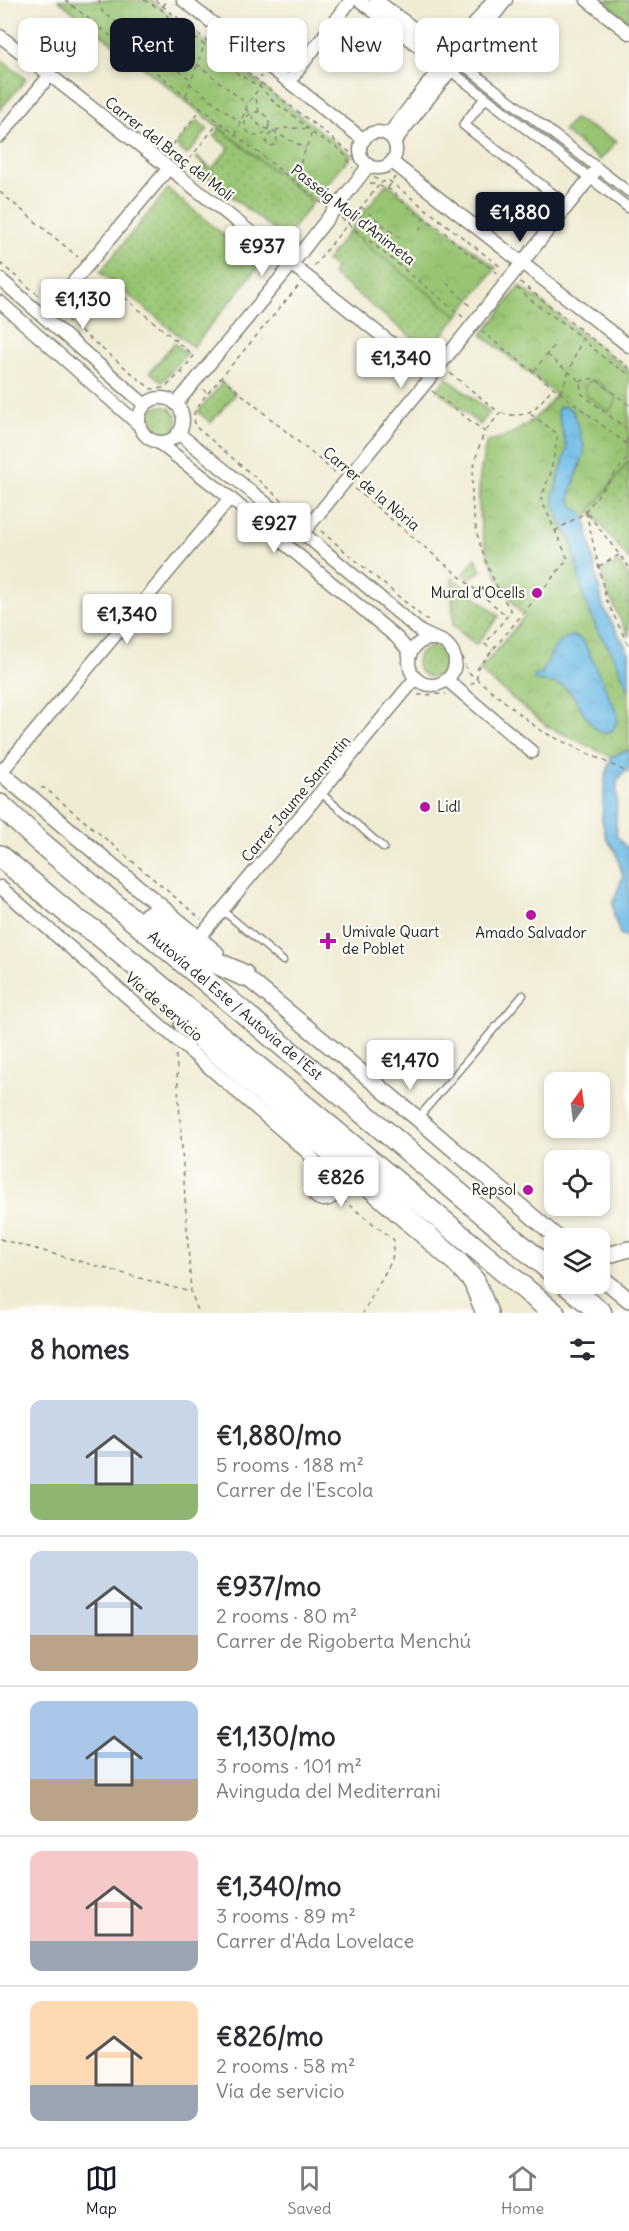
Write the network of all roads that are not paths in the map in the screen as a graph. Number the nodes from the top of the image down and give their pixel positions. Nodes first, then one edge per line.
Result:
1 (351, 0) edge
2 (359, 0) edge
3 (376, 0) edge
4 (493, 0) edge
5 (506, 0) edge
6 (587, 0) edge
7 (190, 2) edge
8 (481, 18) edge
9 (491, 18) edge
10 (415, 33) edge
11 (629, 33) edge
12 (0, 36) edge
13 (415, 39) edge
14 (445, 72) edge
15 (459, 72) edge
16 (461, 72) edge
17 (50, 75) junction
18 (289, 82) junction
19 (485, 98) junction
20 (0, 136) edge
21 (391, 139) junction
22 (364, 140) junction
23 (392, 162) junction
24 (168, 168) junction
25 (365, 171) junction
26 (593, 174) junction
27 (629, 192) edge
28 (567, 205) junction
29 (629, 208) edge
30 (520, 262) junction
31 (293, 263) junction
32 (0, 279) edge
33 (0, 302) edge
34 (49, 312) junction
35 (629, 346) edge
36 (428, 381) junction
37 (176, 404) junction
38 (145, 405) junction
39 (139, 425) junction
40 (178, 433) junction
41 (158, 442) junction
42 (230, 498) junction
43 (303, 532) junction
44 (444, 639) junction
45 (409, 656) junction
46 (415, 679) junction
47 (447, 680) junction
48 (532, 752) dead end
49 (0, 772) edge
50 (321, 793) junction
51 (4, 808) edge
52 (384, 848) dead end
53 (0, 855) edge
54 (0, 887) edge
55 (221, 910) junction
56 (75, 919) junction
57 (199, 938) junction
58 (283, 961) dead end
59 (243, 975) junction
60 (523, 995) dead end
61 (417, 1118) junction
62 (323, 1178) junction
63 (547, 1228) edge
64 (629, 1250) edge
65 (610, 1254) edge
66 (544, 1265) edge
67 (610, 1284) edge
68 (578, 1294) edge
69 (629, 1300) edge
70 (487, 1313) edge
71 (554, 1313) edge
72 (601, 1313) edge

1 - 18 street
2 - 13 street
3 - 10 street
4 - 8 street
5 - 9 street
6 - 11 street
7 - 18 street
12 - 17 street, Carrer del Braç del Molí
14 - 21 street
15 - 19 street
16 - 26 street
17 - 20 street
17 - 24 street, Carrer del Braç del Molí
18 - 22 street
19 - 26 street
19 - 28 street
21 - 22 street
21 - 23 street
22 - 25 street
23 - 25 street
23 - 30 street
24 - 31 street, Carrer del Braç del Molí
24 - 34 street
25 - 31 street
26 - 27 street
26 - 28 street
26 - 29 street
28 - 30 street
30 - 35 street
30 - 36 street
31 - 36 street, Carrer del Braç del Molí
31 - 37 street
32 - 34 street
33 - 39 street
34 - 38 street
36 - 43 street
37 - 38 street
37 - 40 street
38 - 39 street
39 - 41 street
40 - 41 street
40 - 43 street
41 - 42 street
42 - 45 street
42 - 49 street
43 - 44 street
44 - 45 street
44 - 47 street
45 - 46 street
46 - 47 street
46 - 50 street, Carrer Jaume Sanmrtin
47 - 48 street
49 - 57 street
50 - 52 lane
50 - 55 street, Carrer Jaume Sanmrtin
51 - 59 highway
51 - 66 highway, Autovía del Este / Autovia de l'Est
53 - 56 highway
54 - 62 street, Vía de servicio
55 - 57 street, Carrer Jaume Sanmrtin
55 - 58 lane
56 - 70 highway
56 - 71 highway
57 - 59 street
59 - 61 street
60 - 61 lane
61 - 63 street
62 - 62 street
64 - 65 street
67 - 69 street
68 - 72 highway

